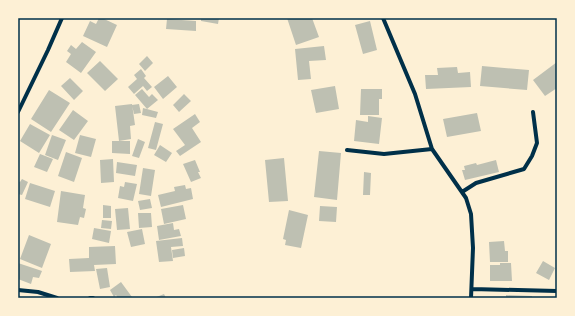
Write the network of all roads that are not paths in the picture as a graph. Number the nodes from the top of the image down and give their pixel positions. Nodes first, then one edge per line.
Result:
1 (62, 18) edge
2 (383, 18) edge
3 (18, 112) edge
4 (533, 112) dead end
5 (432, 149) junction
6 (347, 150) dead end
7 (462, 192) junction
8 (472, 289) junction
9 (18, 290) edge
10 (557, 291) edge
11 (57, 298) edge
12 (90, 298) edge
13 (93, 298) edge
14 (471, 298) edge

1 - 3 street
2 - 5 street
4 - 7 street
5 - 6 street
5 - 7 street
7 - 8 street
8 - 10 street
8 - 14 street
9 - 11 street
12 - 13 street

